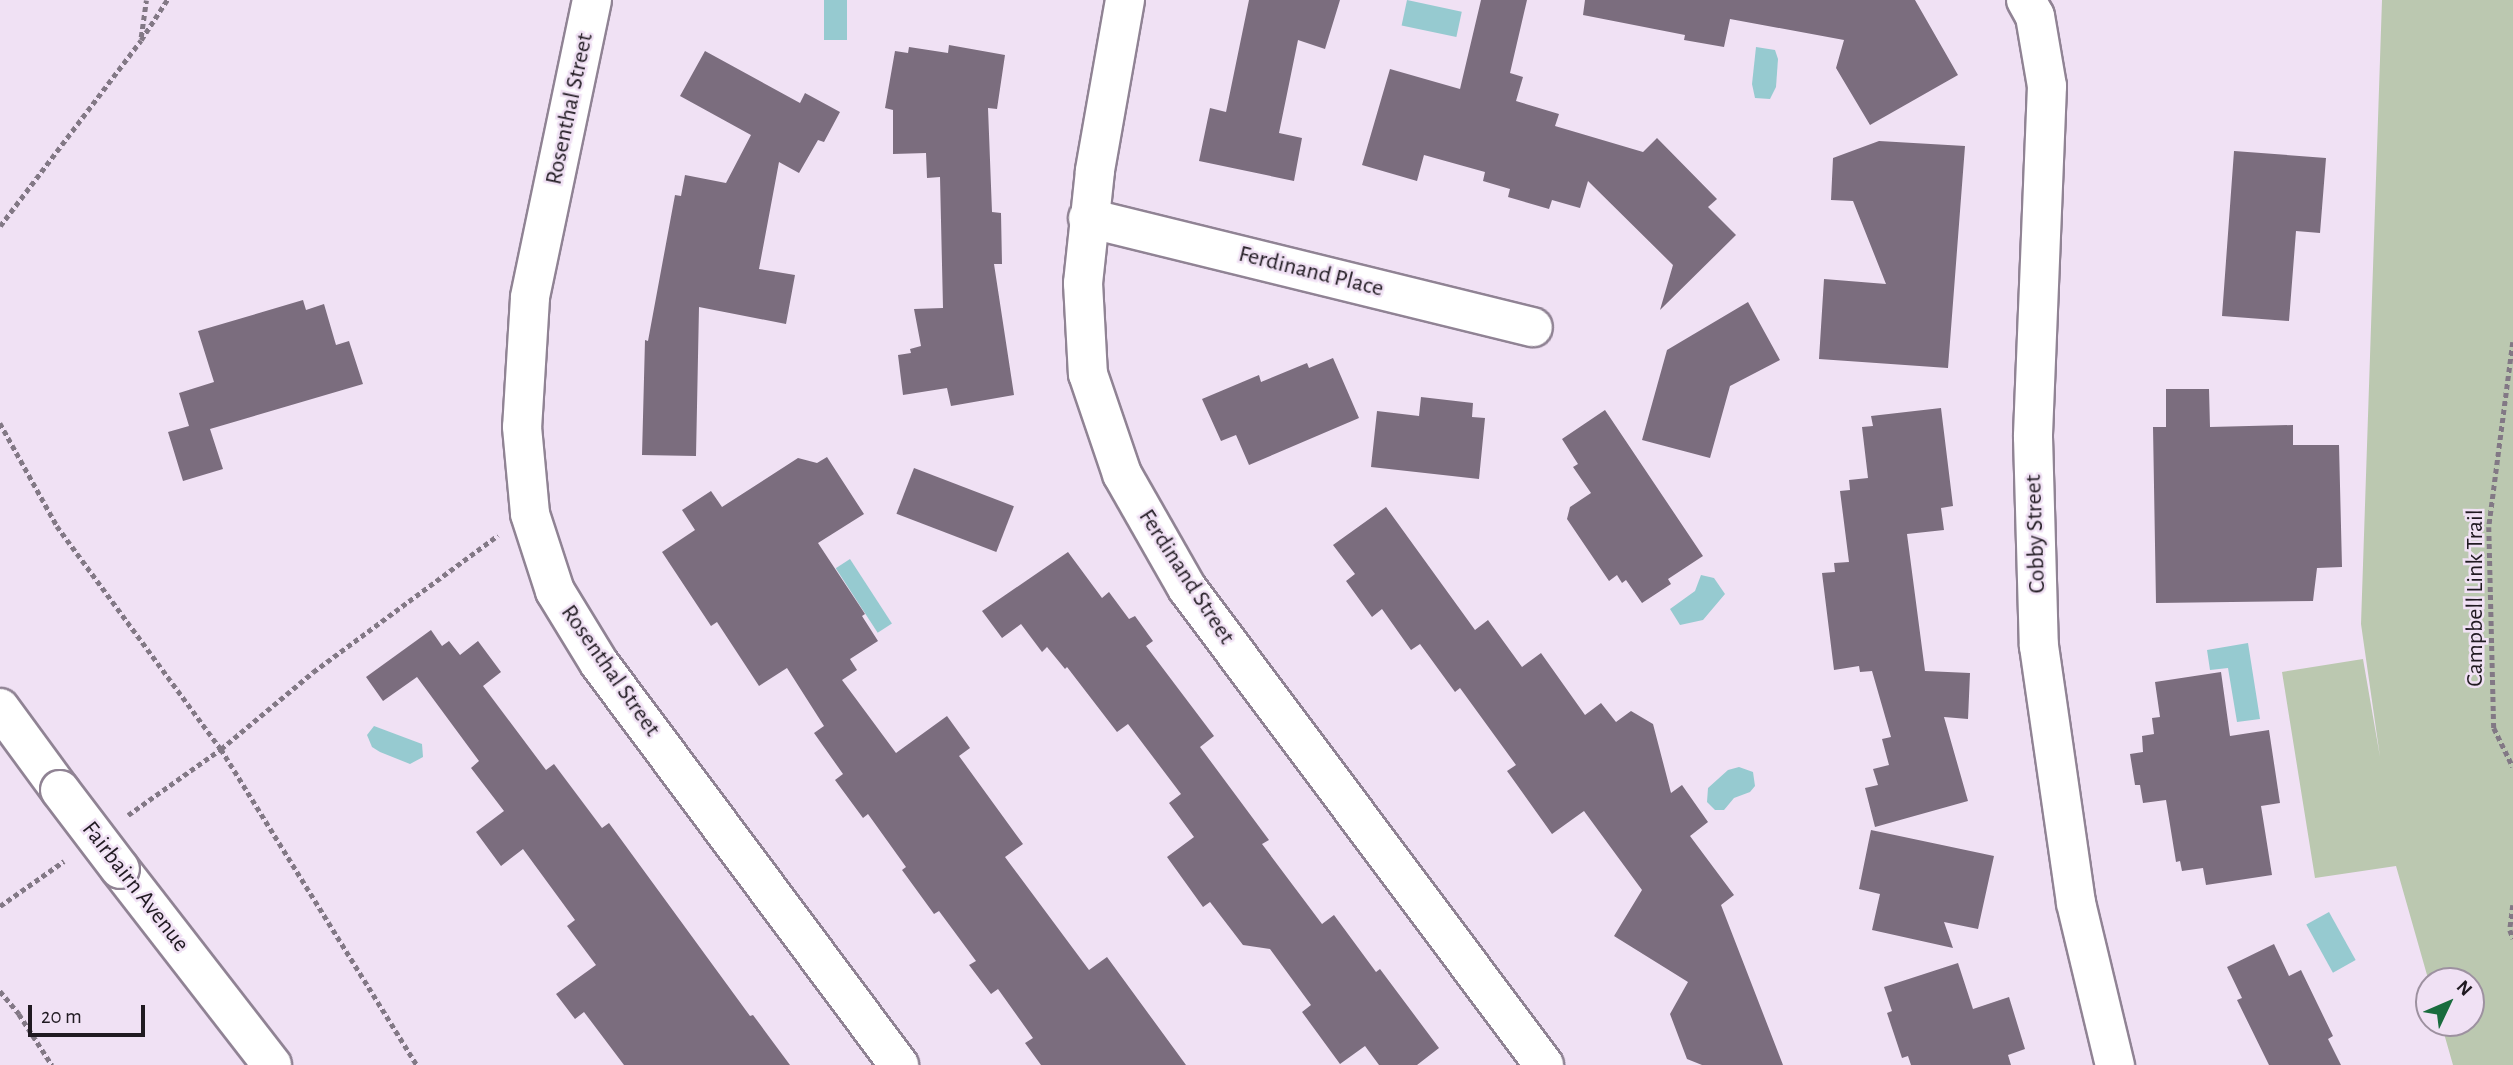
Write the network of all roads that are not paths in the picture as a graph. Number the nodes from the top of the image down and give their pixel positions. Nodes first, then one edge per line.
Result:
1 (592, 0) edge
2 (1125, 0) edge
3 (2026, 0) edge
4 (1088, 218) junction
5 (1533, 327) dead end
6 (0, 708) edge
7 (272, 1065) edge
8 (899, 1065) edge
9 (1544, 1065) edge
10 (2115, 1065) edge

1 - 8 street, Rosenthal Street
2 - 4 street, Ferdinand Street
3 - 10 street, Cobby Street
4 - 5 street, Ferdinand Place
4 - 9 street, Ferdinand Street
6 - 7 street, Fairbairn Avenue, bridge

